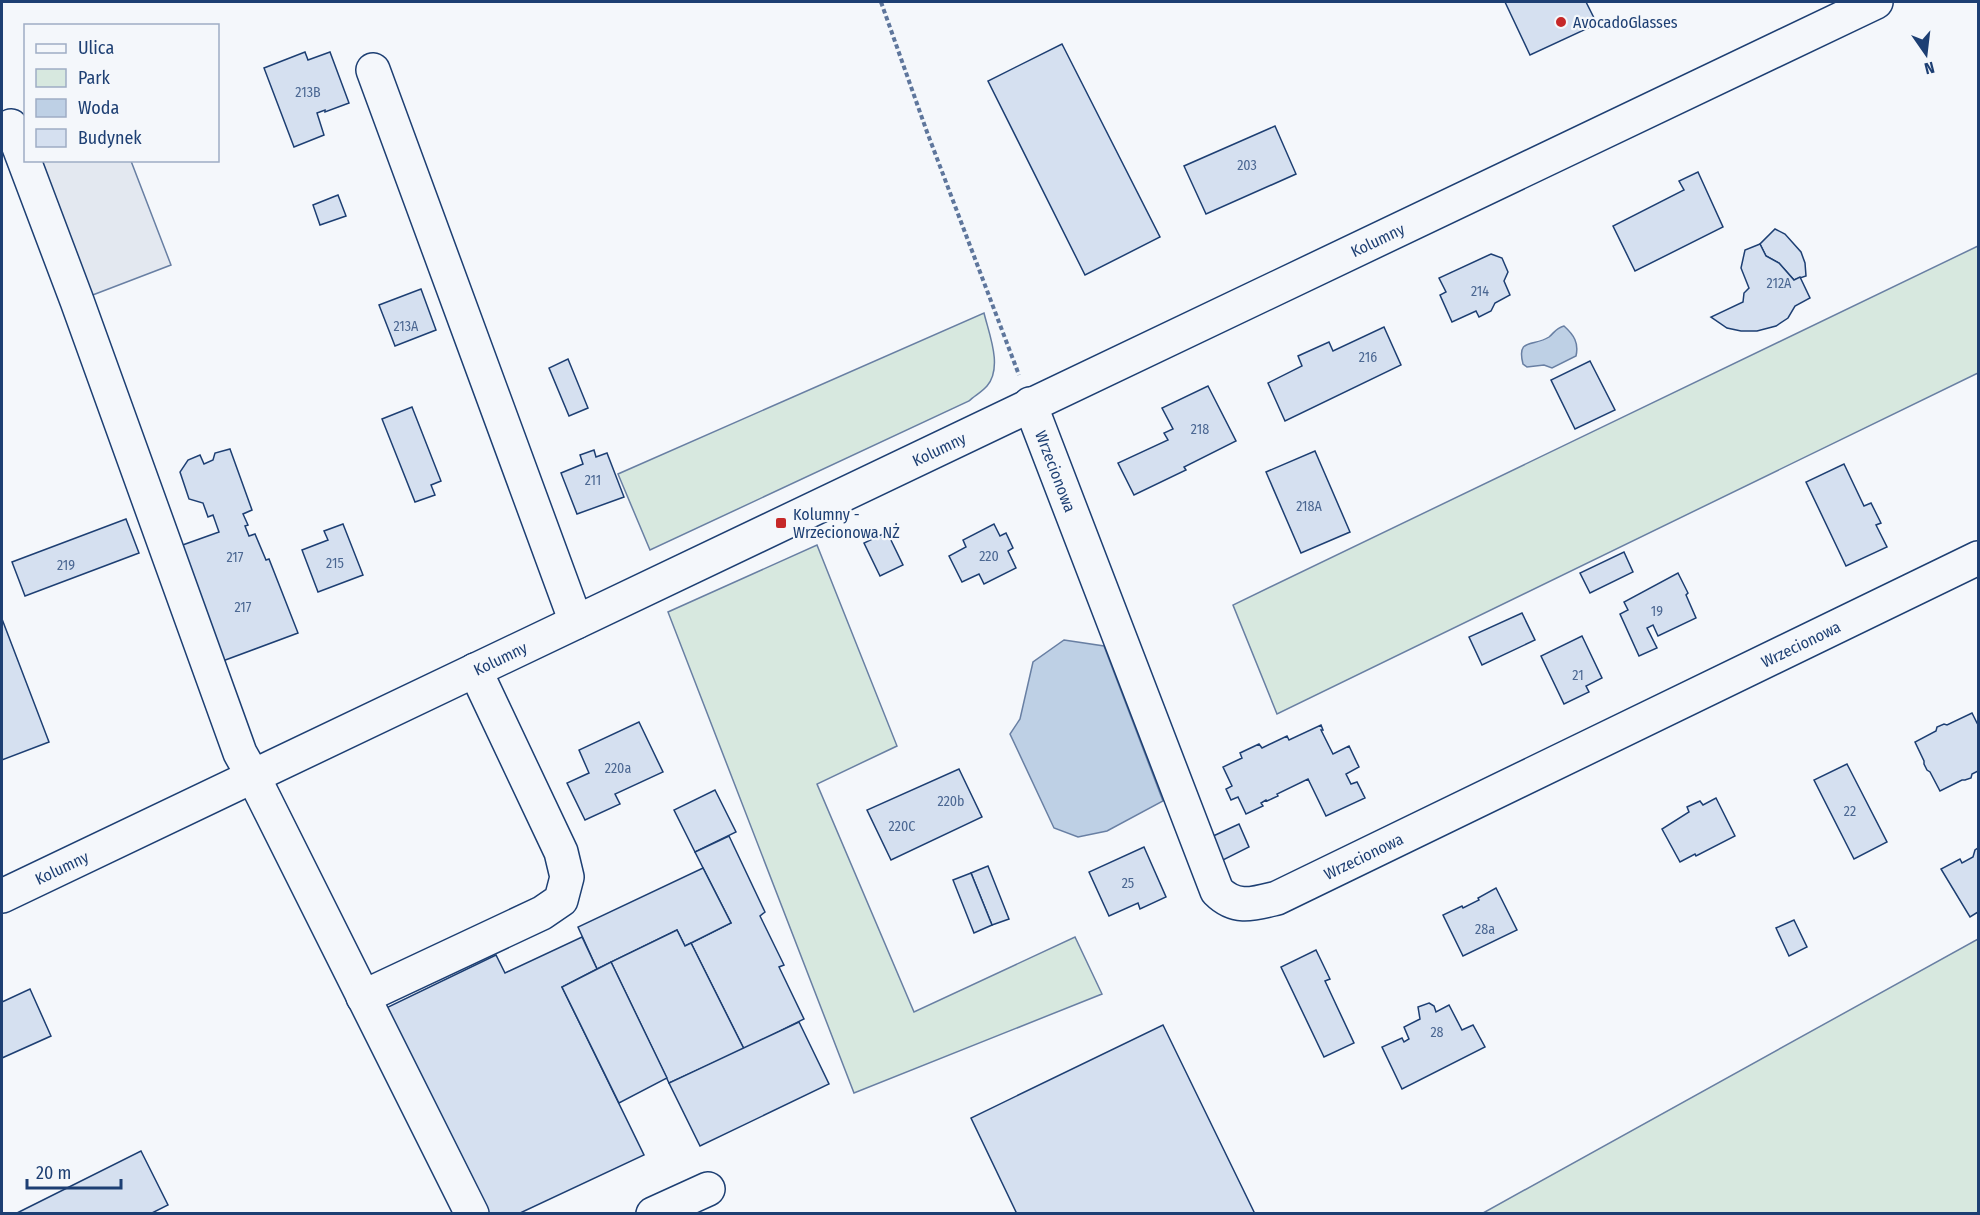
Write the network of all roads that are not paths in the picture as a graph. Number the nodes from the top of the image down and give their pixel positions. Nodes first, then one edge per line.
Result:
1 (1876, 2) edge
2 (373, 70) dead end
3 (11, 126) dead end
4 (24, 161) edge
5 (25, 162) edge
6 (1030, 404) junction
7 (1978, 558) edge
8 (576, 622) junction
9 (475, 670) junction
10 (253, 776) junction
11 (2, 896) edge
12 (363, 997) junction
13 (708, 1189) dead end
14 (472, 1214) edge
15 (653, 1214) edge

1 - 6 street, Kolumny
2 - 8 street
3 - 4 street
5 - 10 street
6 - 7 street, Wrzecionowa
6 - 8 street, Kolumny
8 - 9 street, Kolumny
9 - 10 street, Kolumny
9 - 12 street
10 - 11 street, Kolumny
10 - 12 street
12 - 14 street
13 - 15 street

